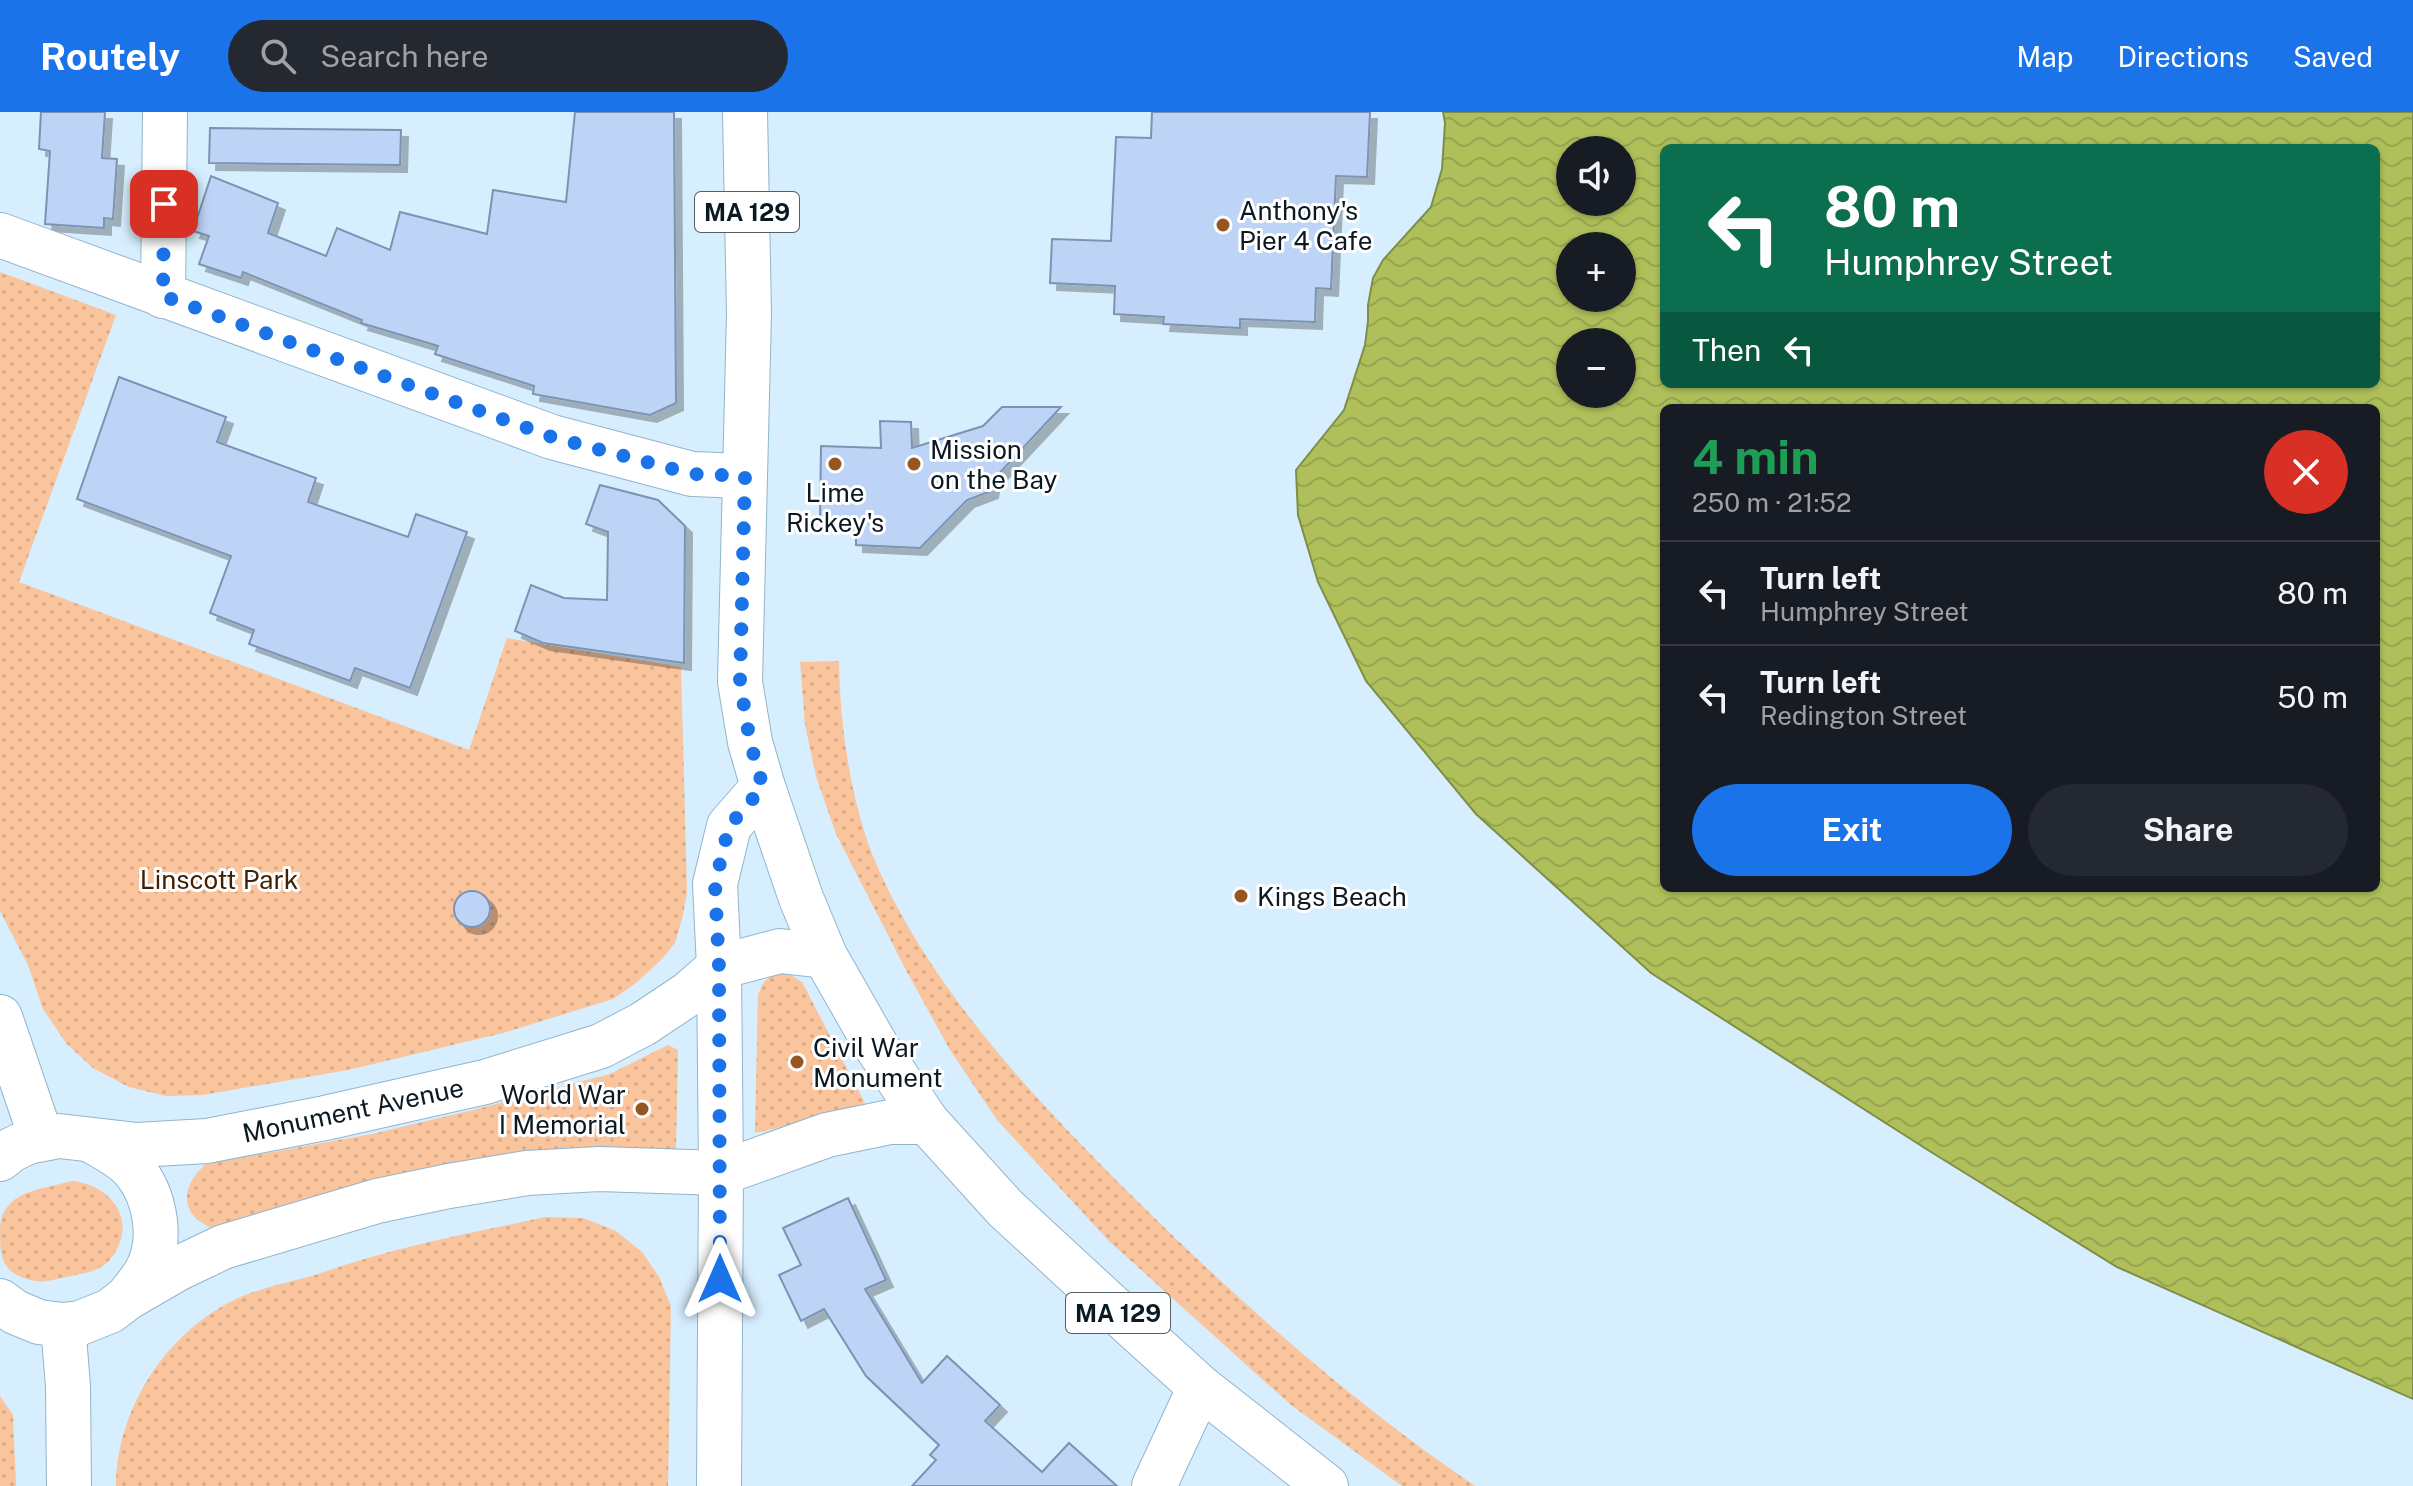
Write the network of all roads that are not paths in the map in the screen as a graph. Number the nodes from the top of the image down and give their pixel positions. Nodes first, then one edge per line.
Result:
1 (165, 112) edge
2 (745, 112) edge
3 (0, 235) edge
4 (163, 296) junction
5 (745, 476) junction
6 (763, 787) junction
7 (825, 956) junction
8 (719, 967) junction
9 (0, 1017) edge
10 (927, 1122) junction
11 (41, 1137) junction
12 (92, 1141) junction
13 (0, 1159) edge
14 (721, 1173) junction
15 (127, 1298) junction
16 (1, 1303) edge
17 (63, 1325) junction
18 (1200, 1387) junction
19 (69, 1486) edge
20 (719, 1486) edge
21 (1154, 1486) edge
22 (1326, 1486) edge

1 - 4 street
2 - 5 street, MA 129
3 - 4 street
4 - 5 street
5 - 6 street, MA 129
6 - 7 street, MA 129
6 - 8 street
7 - 8 street, Monument Avenue
7 - 10 street, MA 129
8 - 12 street, Monument Avenue
8 - 14 street
9 - 11 street
10 - 14 street
10 - 18 street, MA 129
11 - 12 street, Monument Avenue
11 - 13 street, Monument Avenue
12 - 15 street
14 - 15 street
14 - 20 street
15 - 17 street
16 - 17 street
17 - 19 street
18 - 21 street
18 - 22 street, MA 129

